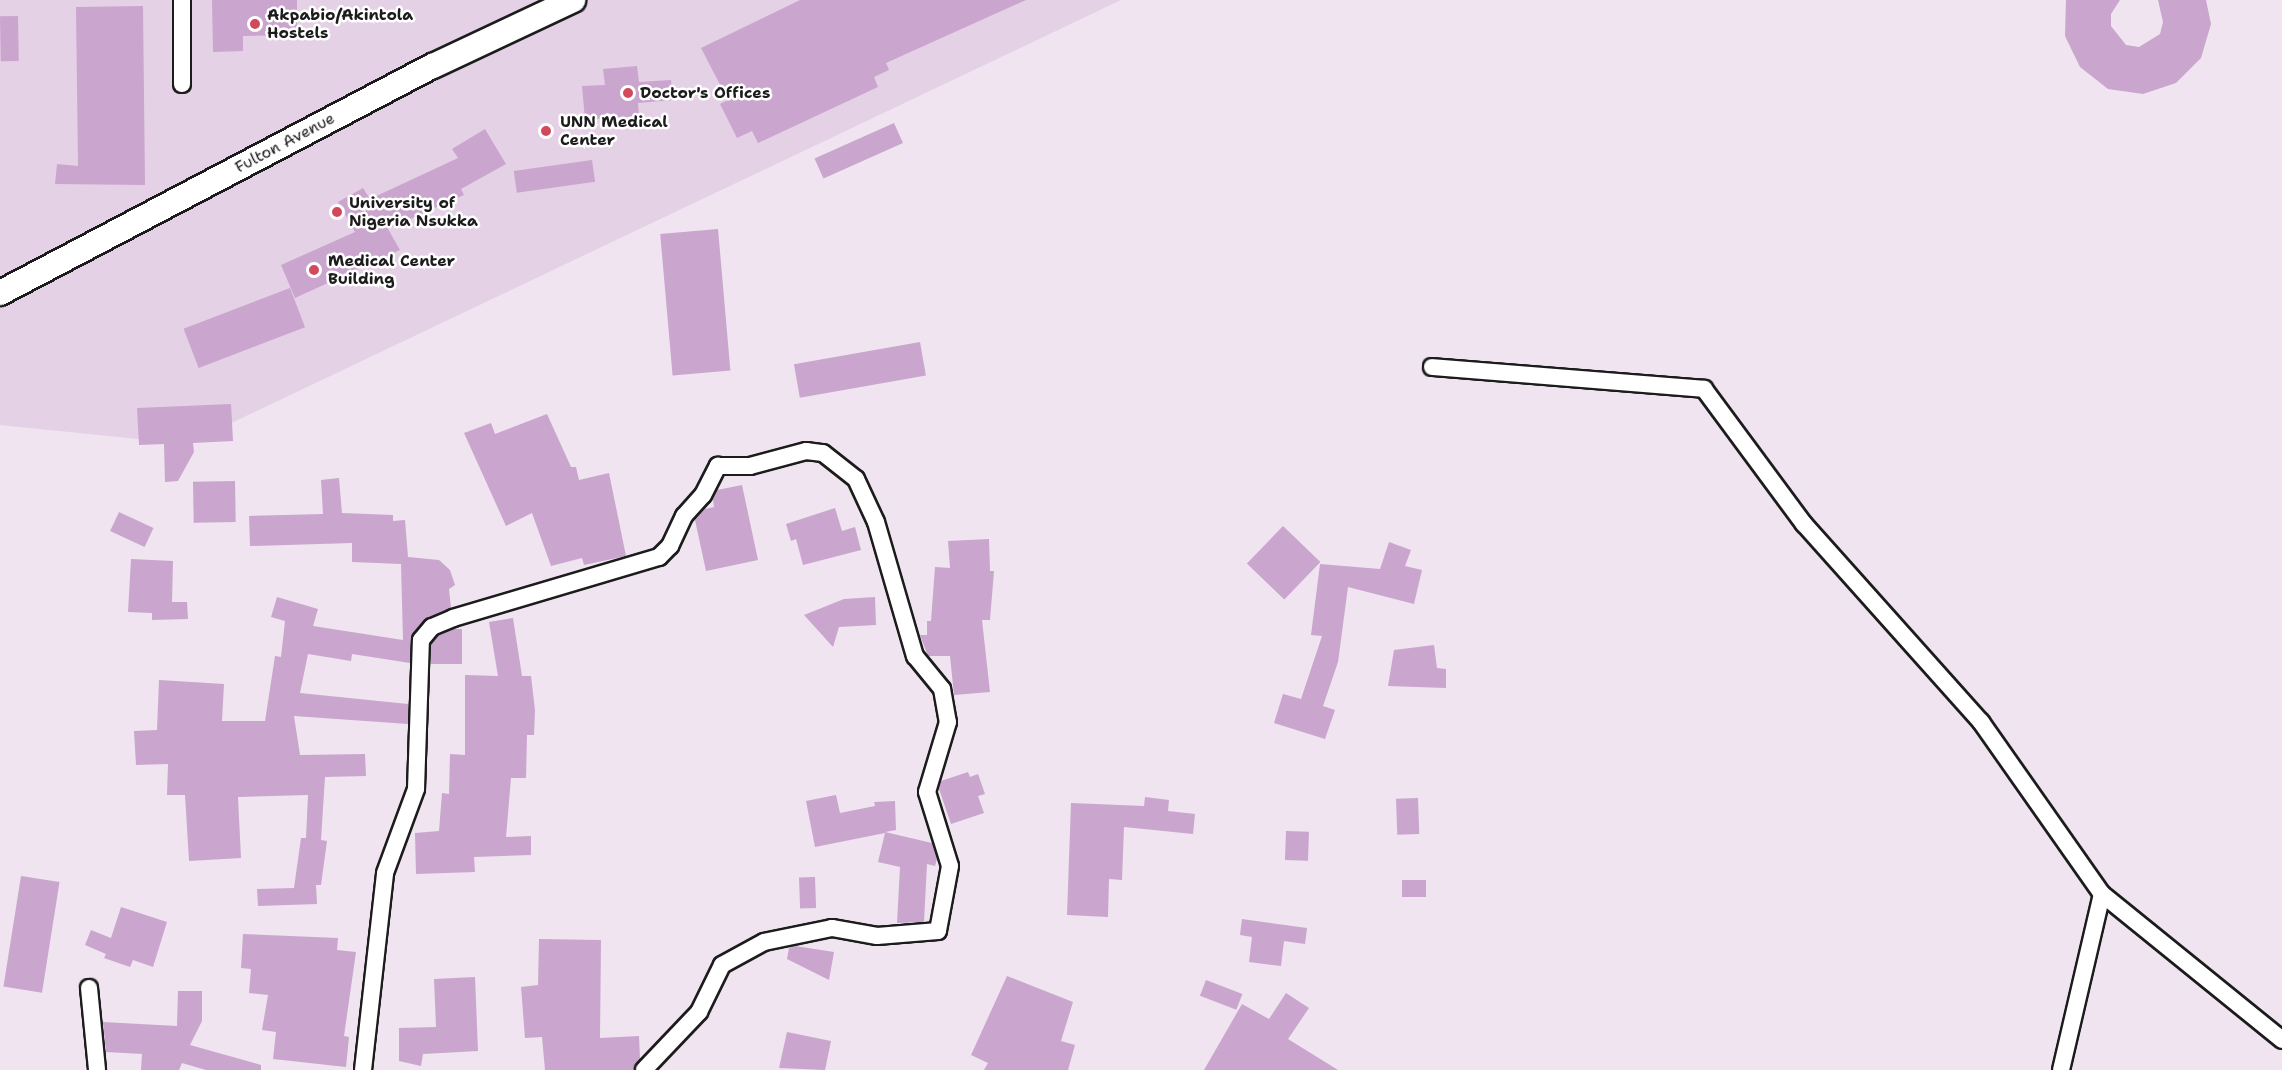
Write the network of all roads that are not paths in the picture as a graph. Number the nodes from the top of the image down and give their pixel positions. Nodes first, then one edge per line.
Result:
1 (182, 0) edge
2 (573, 0) edge
3 (182, 84) dead end
4 (0, 293) edge
5 (1432, 367) dead end
6 (2102, 894) junction
7 (89, 988) dead end
8 (2282, 1040) edge
9 (97, 1070) edge
10 (363, 1070) edge
11 (644, 1070) edge
12 (2061, 1070) edge

1 - 3 street
2 - 4 street, Fulton Avenue
5 - 6 street
6 - 8 street
6 - 12 street
7 - 9 street
10 - 11 street

